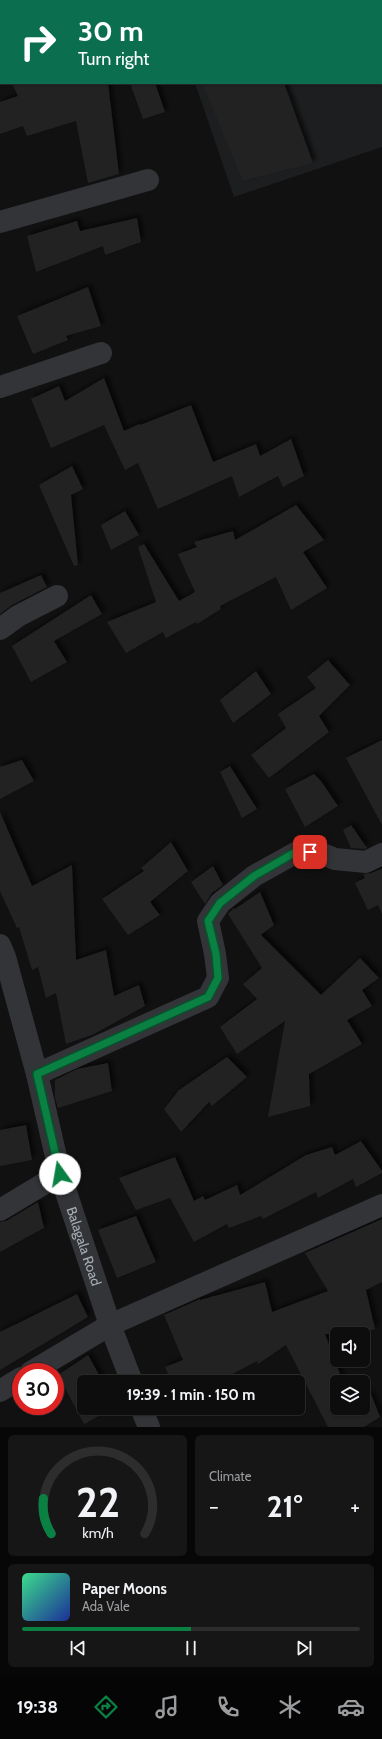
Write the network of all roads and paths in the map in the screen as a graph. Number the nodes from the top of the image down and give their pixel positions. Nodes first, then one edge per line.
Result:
1 (148, 180) dead end
2 (0, 222) edge
3 (101, 353) dead end
4 (0, 387) edge
5 (57, 596) dead end
6 (0, 630) edge
7 (382, 854) edge
8 (0, 946) edge
9 (37, 1074) junction
10 (60, 1174) junction
11 (382, 1205) edge
12 (0, 1210) edge
13 (110, 1325) junction
14 (46, 1363) edge
15 (129, 1375) edge
16 (12, 1383) edge
17 (0, 1390) edge
18 (144, 1415) edge
19 (148, 1427) edge

1 - 2 street
3 - 4 street
5 - 6 street
7 - 9 street
8 - 9 street, Balagala Road
9 - 10 street, Balagala Road
10 - 12 street
10 - 13 street, Balagala Road
11 - 13 street
13 - 14 street
13 - 15 street, Balagala Road
16 - 17 street
18 - 19 street

